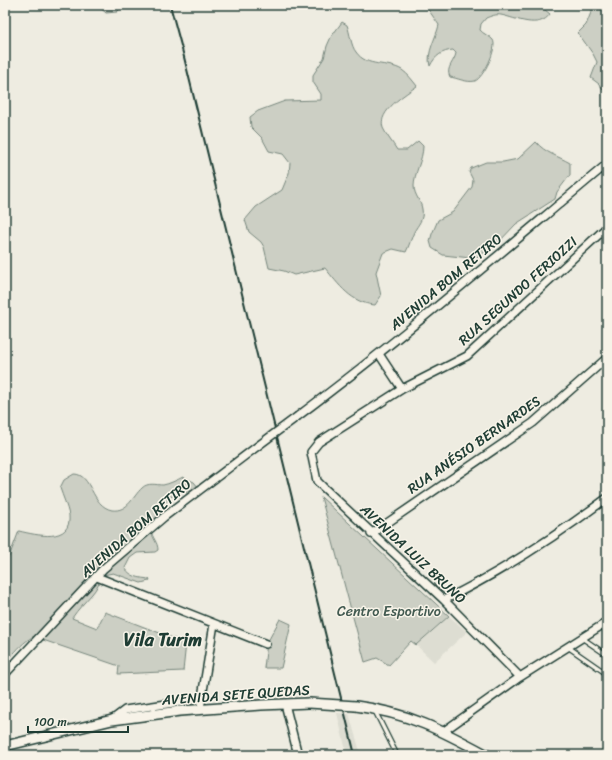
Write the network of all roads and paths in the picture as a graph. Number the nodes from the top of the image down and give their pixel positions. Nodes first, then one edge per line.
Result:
1 (607, 164) edge
2 (607, 227) edge
3 (379, 354) junction
4 (607, 358) edge
5 (402, 389) junction
6 (319, 442) joint
7 (607, 498) edge
8 (371, 534) junction
9 (97, 577) junction
10 (444, 600) junction
11 (607, 622) edge
12 (214, 624) junction
13 (582, 638) junction
14 (266, 644) dead end
15 (568, 647) junction
16 (607, 655) edge
17 (5, 674) edge
18 (607, 674) edge
19 (520, 677) junction
20 (201, 699) junction
21 (285, 704) junction
22 (374, 708) junction
23 (200, 710) junction
24 (112, 720) junction
25 (444, 731) junction
26 (5, 746) edge
27 (298, 755) edge
28 (397, 755) edge
29 (487, 755) edge

1 - 3 street, AVENIDA BOM RETIRO
2 - 5 street, RUA SEGUNDO FERIOZZI
3 - 5 street
3 - 9 street, AVENIDA BOM RETIRO, bridge
4 - 8 street, RUA ANÉSIO BERNARDES
5 - 6 street, RUA SEGUNDO FERIOZZI
6 - 8 street, AVENIDA LUIZ BRUNO
7 - 10 street
8 - 10 street, AVENIDA LUIZ BRUNO
9 - 12 street
9 - 17 street, AVENIDA BOM RETIRO
10 - 19 street, AVENIDA LUIZ BRUNO
11 - 13 street
12 - 14 street
12 - 20 street
13 - 15 street
13 - 16 lane
15 - 18 lane
15 - 19 street
19 - 25 street
20 - 23 street
20 - 24 street
21 - 22 street, AVENIDA SETE QUEDAS, bridge
21 - 23 street, AVENIDA SETE QUEDAS
21 - 27 street
22 - 25 street, AVENIDA SETE QUEDAS
22 - 28 lane
23 - 24 street, AVENIDA SETE QUEDAS
24 - 26 street, AVENIDA SETE QUEDAS
25 - 29 street, AVENIDA SETE QUEDAS

